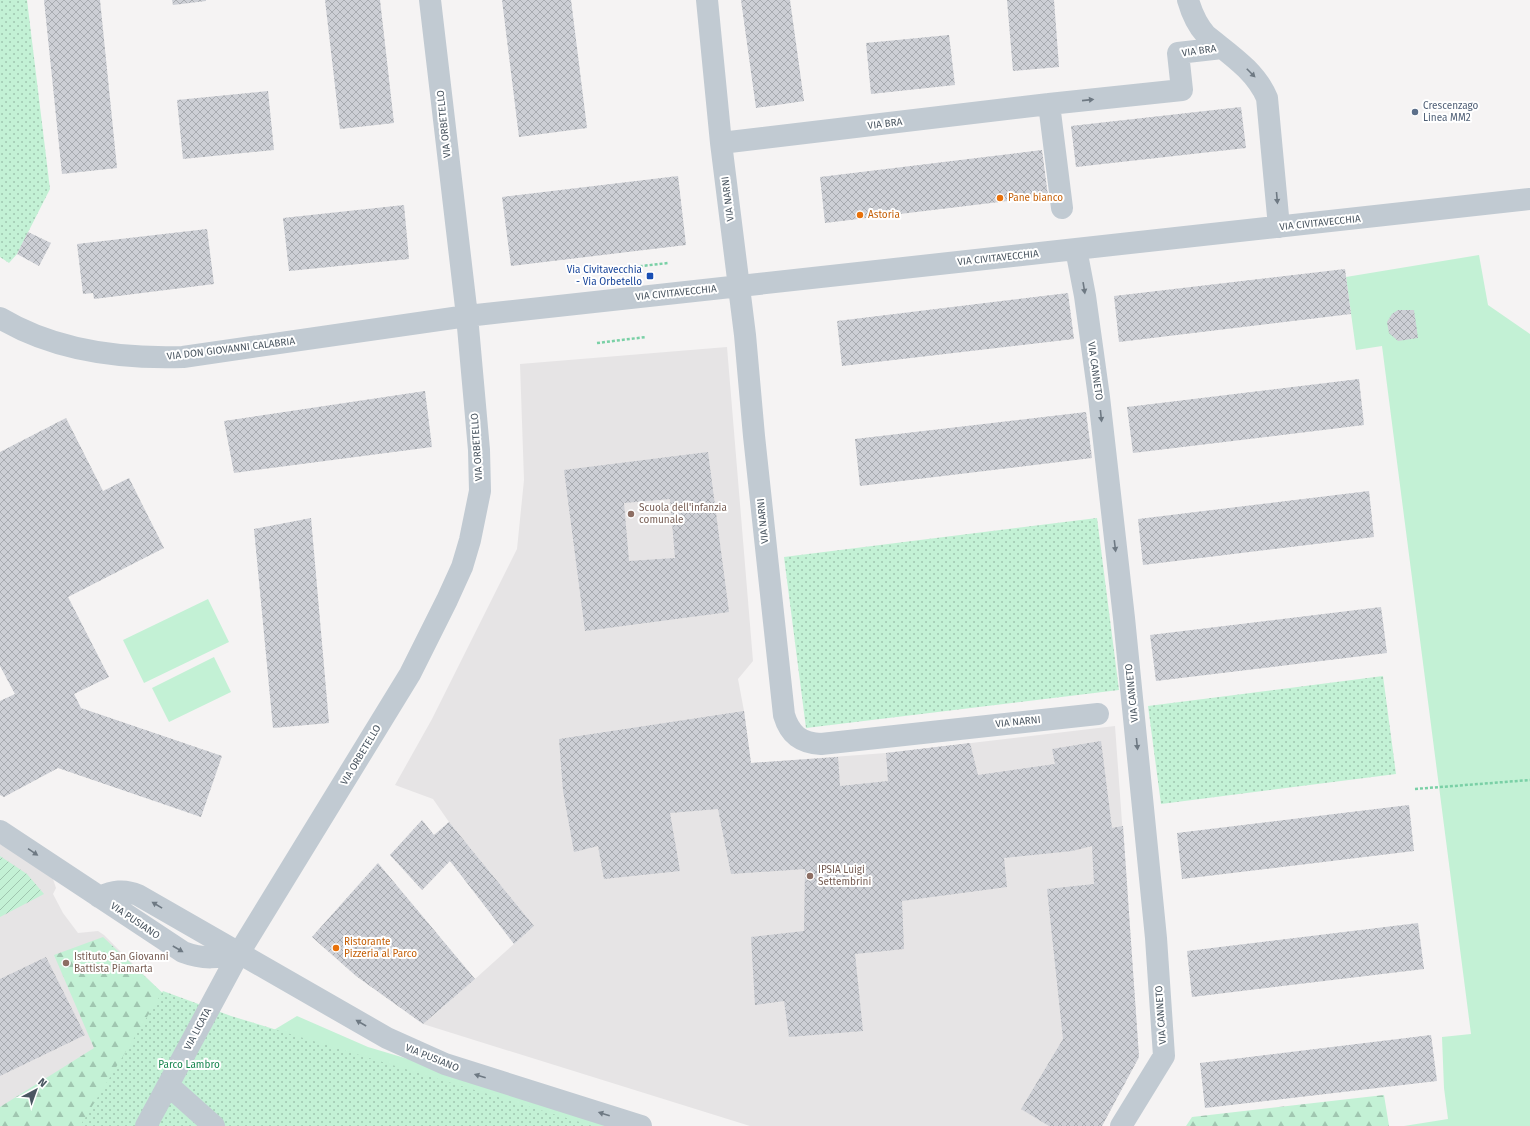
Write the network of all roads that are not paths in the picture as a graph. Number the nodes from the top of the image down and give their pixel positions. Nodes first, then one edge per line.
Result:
1 (430, 0) edge
2 (707, 0) edge
3 (1188, 0) edge
4 (1222, 48) junction
5 (1049, 104) junction
6 (721, 143) junction
7 (1530, 199) edge
8 (1062, 208) dead end
9 (1279, 227) junction
10 (1076, 249) junction
11 (739, 286) junction
12 (467, 316) junction
13 (0, 318) edge
14 (1098, 714) dead end
15 (0, 831) edge
16 (239, 953) junction
17 (168, 1086) junction
18 (146, 1126) edge
19 (214, 1126) edge
20 (641, 1126) edge
21 (1122, 1126) edge

1 - 12 street, VIA ORBETELLO
2 - 6 street, VIA NARNI
3 - 4 street, VIA BRA
5 -> 4 street, VIA BRA
4 -> 9 street, VIA BRA
5 - 6 street, VIA BRA
5 - 8 street
6 - 11 street, VIA NARNI
7 - 9 street, VIA CIVITAVECCHIA
9 - 10 street, VIA CIVITAVECCHIA
10 - 11 street, VIA CIVITAVECCHIA
10 -> 21 street, VIA CANNETO
11 - 12 street, VIA CIVITAVECCHIA
11 - 14 street, VIA NARNI
12 - 13 street, VIA DON GIOVANNI CALABRIA
12 - 16 street, VIA ORBETELLO
15 -> 16 street, VIA PUSIANO
16 - 17 street, VIA LICATA
20 -> 16 street, VIA PUSIANO
17 - 18 street, VIA LICATA
17 - 19 street

